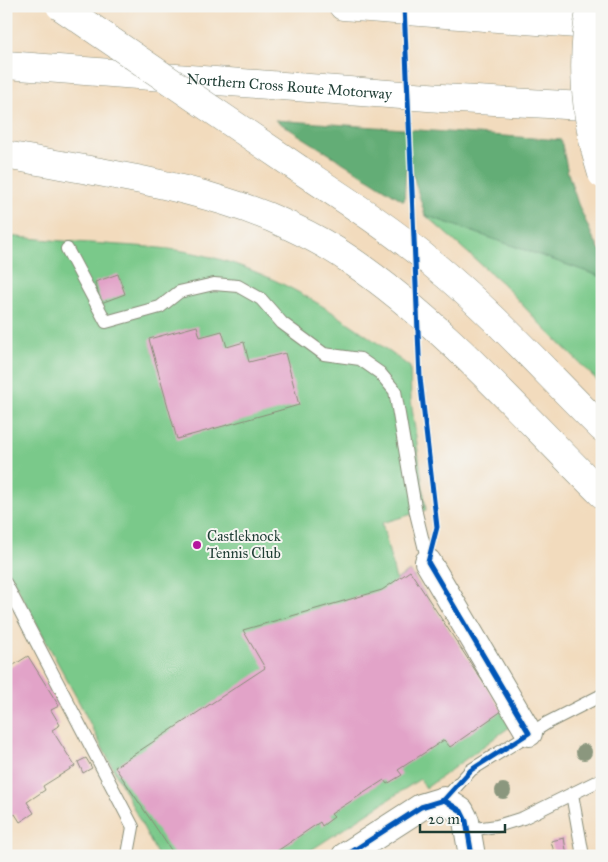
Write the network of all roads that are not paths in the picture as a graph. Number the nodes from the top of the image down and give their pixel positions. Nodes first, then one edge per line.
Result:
1 (60, 6) edge
2 (344, 6) edge
3 (591, 6) edge
4 (602, 26) edge
5 (6, 65) edge
6 (602, 107) edge
7 (6, 155) edge
8 (602, 174) edge
9 (67, 249) dead end
10 (602, 428) edge
11 (580, 472) junction
12 (602, 494) edge
13 (602, 504) edge
14 (428, 562) joint
15 (6, 584) edge
16 (602, 695) edge
17 (529, 733) junction
18 (602, 779) edge
19 (572, 794) junction
20 (444, 800) junction
21 (468, 830) junction
22 (127, 855) edge
23 (345, 856) edge
24 (472, 856) edge
25 (583, 856) edge

1 - 10 highway, bridge
2 - 4 highway
3 - 8 highway, bridge
5 - 6 highway, Northern Cross Route Motorway
7 - 11 highway
9 - 14 lane
11 - 12 highway
11 - 13 highway
14 - 17 street
15 - 22 lane
16 - 17 lane
17 - 20 lane
18 - 19 lane
19 - 21 lane
19 - 25 lane
20 - 21 street
20 - 23 street
21 - 24 street

